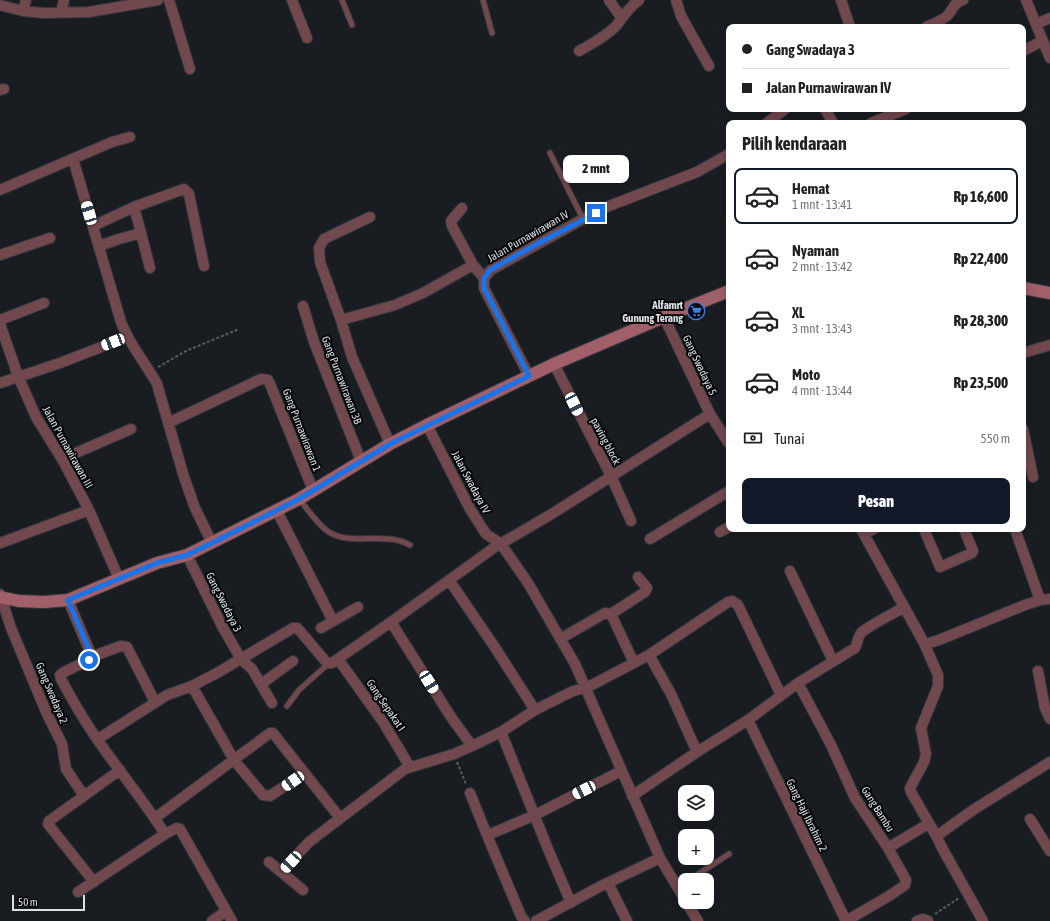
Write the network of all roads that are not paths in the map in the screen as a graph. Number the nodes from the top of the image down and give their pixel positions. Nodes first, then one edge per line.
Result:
1 (26, 0) edge
2 (64, 0) edge
3 (158, 0) edge
4 (169, 0) edge
5 (292, 0) edge
6 (342, 0) edge
7 (483, 0) edge
8 (609, 0) edge
9 (638, 0) edge
10 (676, 0) edge
11 (841, 0) edge
12 (963, 0) edge
13 (1026, 0) edge
14 (0, 5) edge
15 (23, 11) junction
16 (61, 12) junction
17 (622, 17) junction
18 (1050, 18) edge
19 (849, 24) edge
20 (932, 24) edge
21 (1036, 24) junction
22 (352, 25) dead end
23 (492, 33) dead end
24 (307, 38) dead end
25 (1042, 41) junction
26 (1026, 49) edge
27 (579, 51) dead end
28 (1050, 58) edge
29 (709, 66) dead end
30 (190, 69) dead end
31 (781, 112) edge
32 (898, 112) edge
33 (771, 120) edge
34 (878, 120) edge
35 (130, 137) dead end
36 (550, 153) dead end
37 (726, 156) edge
38 (74, 159) junction
39 (0, 190) edge
40 (134, 207) junction
41 (462, 208) dead end
42 (370, 217) dead end
43 (583, 219) junction
44 (93, 226) junction
45 (141, 233) junction
46 (50, 238) dead end
47 (99, 246) junction
48 (0, 255) edge
49 (473, 265) junction
50 (204, 266) dead end
51 (150, 268) dead end
52 (484, 278) junction
53 (1026, 289) edge
54 (726, 292) edge
55 (1050, 293) edge
56 (44, 303) dead end
57 (303, 306) dead end
58 (664, 317) junction
59 (0, 320) edge
60 (341, 320) junction
61 (0, 324) edge
62 (127, 337) junction
63 (1050, 345) edge
64 (1026, 353) edge
65 (554, 364) junction
66 (18, 376) junction
67 (529, 376) junction
68 (0, 383) edge
69 (710, 414) junction
70 (168, 422) junction
71 (427, 425) junction
72 (131, 429) dead end
73 (726, 438) edge
74 (390, 444) junction
75 (1026, 444) edge
76 (62, 459) junction
77 (361, 461) junction
78 (611, 476) junction
79 (1033, 477) dead end
80 (312, 490) junction
81 (726, 493) edge
82 (299, 499) junction
83 (89, 510) junction
84 (277, 511) junction
85 (631, 521) dead end
86 (726, 529) edge
87 (720, 532) dead end
88 (863, 532) edge
89 (925, 532) edge
90 (965, 532) edge
91 (1016, 532) edge
92 (650, 539) dead end
93 (0, 543) edge
94 (212, 543) junction
95 (500, 544) junction
96 (410, 546) dead end
97 (187, 555) junction
98 (790, 571) dead end
99 (638, 577) dead end
100 (119, 579) junction
101 (449, 580) junction
102 (0, 596) edge
103 (68, 600) junction
104 (1045, 600) edge
105 (358, 607) dead end
106 (904, 607) junction
107 (611, 614) junction
108 (333, 621) junction
109 (391, 622) junction
110 (321, 628) dead end
111 (560, 639) junction
112 (924, 643) junction
113 (649, 655) junction
114 (91, 657) junction
115 (241, 659) junction
116 (338, 659) junction
117 (293, 661) dead end
118 (833, 661) junction
119 (329, 663) junction
120 (634, 663) junction
121 (1038, 671) dead end
122 (798, 683) junction
123 (261, 684) junction
124 (192, 686) junction
125 (586, 688) junction
126 (781, 695) junction
127 (155, 702) junction
128 (272, 703) dead end
129 (287, 706) dead end
130 (535, 710) junction
131 (1050, 719) edge
132 (748, 720) junction
133 (501, 732) junction
134 (98, 739) junction
135 (472, 746) junction
136 (697, 752) junction
137 (234, 760) junction
138 (1050, 762) edge
139 (410, 767) junction
140 (120, 770) junction
141 (621, 771) junction
142 (304, 773) junction
143 (470, 793) road end
144 (84, 796) junction
145 (632, 796) junction
146 (535, 814) junction
147 (155, 818) junction
148 (340, 818) junction
149 (1030, 819) dead end
150 (928, 824) junction
151 (165, 834) junction
152 (488, 836) junction
153 (938, 839) junction
154 (888, 848) junction
155 (1050, 851) edge
156 (729, 854) dead end
157 (660, 858) junction
158 (269, 862) dead end
159 (281, 872) junction
160 (700, 873) edge
161 (678, 881) edge
162 (94, 882) junction
163 (608, 883) junction
164 (303, 890) dead end
165 (78, 892) dead end
166 (571, 902) junction
167 (690, 909) edge
168 (226, 911) junction
169 (212, 921) edge
170 (232, 921) edge
171 (525, 921) edge
172 (536, 921) edge
173 (627, 921) edge
174 (698, 921) edge
175 (846, 921) edge
176 (983, 921) edge

1 - 15 street
2 - 16 street
3 - 16 street
4 - 30 street
5 - 24 street
6 - 22 lane
7 - 23 lane
8 - 17 street
9 - 17 street
10 - 29 street
11 - 19 street
12 - 20 street
13 - 21 street
14 - 15 street
15 - 16 street
17 - 27 street
18 - 21 street
21 - 25 street
25 - 26 street
25 - 28 street
31 - 33 street
32 - 34 street
35 - 38 street
36 - 43 lane
37 - 43 street, Jalan Purnawirawan IV
38 - 39 street
38 - 44 street
40 - 44 street
40 - 45 street
40 - 50 street
41 - 49 street
42 - 60 street
43 - 52 street, Jalan Purnawirawan IV
44 - 47 street
45 - 47 street
45 - 51 street
46 - 48 street
47 - 62 street
49 - 52 street
49 - 60 street
52 - 67 street, Jalan Purnawirawan IV
53 - 55 street
54 - 58 street
56 - 59 street
57 - 77 street, Gang Purnawirawan 3B
58 - 65 street
58 - 69 street, Gang Swadaya 5
60 - 74 street
61 - 66 street, Jalan Purnawirawan III
62 - 66 street
62 - 70 street
63 - 64 street
65 - 67 street
65 - 78 street, paving block
66 - 68 street
66 - 76 street, Jalan Purnawirawan III
67 - 71 street
69 - 73 street, Gang Swadaya 5
69 - 78 street
70 - 80 street, Gang Purnawirawan 1
70 - 94 street
71 - 74 street
71 - 95 street, Jalan Swadaya IV
72 - 76 street
74 - 77 street
75 - 79 street
76 - 83 street, Jalan Purnawirawan III
77 - 80 street
78 - 85 street, paving block
78 - 95 street
80 - 82 street
81 - 92 street
82 - 84 street
82 - 96 lane
83 - 93 street
83 - 100 street, Jalan Purnawirawan III
84 - 94 street
84 - 108 street
86 - 87 street
88 - 106 street
89 - 90 street
91 - 104 street
94 - 97 street
95 - 101 street
95 - 111 street, Jalan Swadaya IV
97 - 100 street
97 - 115 street, Gang Swadaya 3
98 - 118 street
99 - 107 street
100 - 103 street
101 - 109 street
101 - 130 street
102 - 103 street
102 - 144 street, Gang Swadaya 2
103 - 114 street
104 - 112 street
105 - 108 street
106 - 112 street
106 - 118 street
107 - 111 street
107 - 120 street
108 - 110 street
109 - 116 street
109 - 135 street
111 - 125 street, Jalan Swadaya IV
112 - 150 street
113 - 120 street
113 - 126 street
113 - 136 street
114 - 127 street
114 - 134 street
115 - 119 street
115 - 123 street, Gang Swadaya 3
115 - 124 street
116 - 119 street
116 - 139 street, Gang Sepakat I
117 - 123 street
118 - 122 street
119 - 129 lane
120 - 125 street
121 - 131 street
122 - 126 street
122 - 154 street, Gang Bambu
123 - 128 street, Gang Swadaya 3
124 - 127 street
124 - 137 street
125 - 130 street
125 - 141 street, Jalan Swadaya IV
126 - 132 street
127 - 134 street
130 - 133 street
132 - 136 street
132 - 175 street, Gang Haji Ibrahim 2
133 - 135 street
133 - 146 street
134 - 140 street
135 - 139 street
136 - 145 street
137 - 142 street
137 - 142 street
137 - 147 street
138 - 153 street
139 - 148 street
140 - 144 street
140 - 147 street
141 - 145 street, Jalan Swadaya IV
141 - 146 street
142 - 148 street
143 - 152 street
144 - 162 street
145 - 157 street, Jalan Swadaya IV
146 - 152 street
146 - 166 street
147 - 151 street
148 - 159 street
149 - 155 street
150 - 153 street
150 - 154 street
151 - 162 street
151 - 168 street
152 - 171 street
153 - 176 street
154 - 175 street, Gang Bambu
156 - 160 lane
157 - 161 street, Jalan Swadaya IV
157 - 163 street
158 - 159 street
159 - 164 street
162 - 165 street
163 - 166 street
163 - 173 street
166 - 172 street
167 - 174 street, Jalan Swadaya IV
168 - 169 street
168 - 170 street

